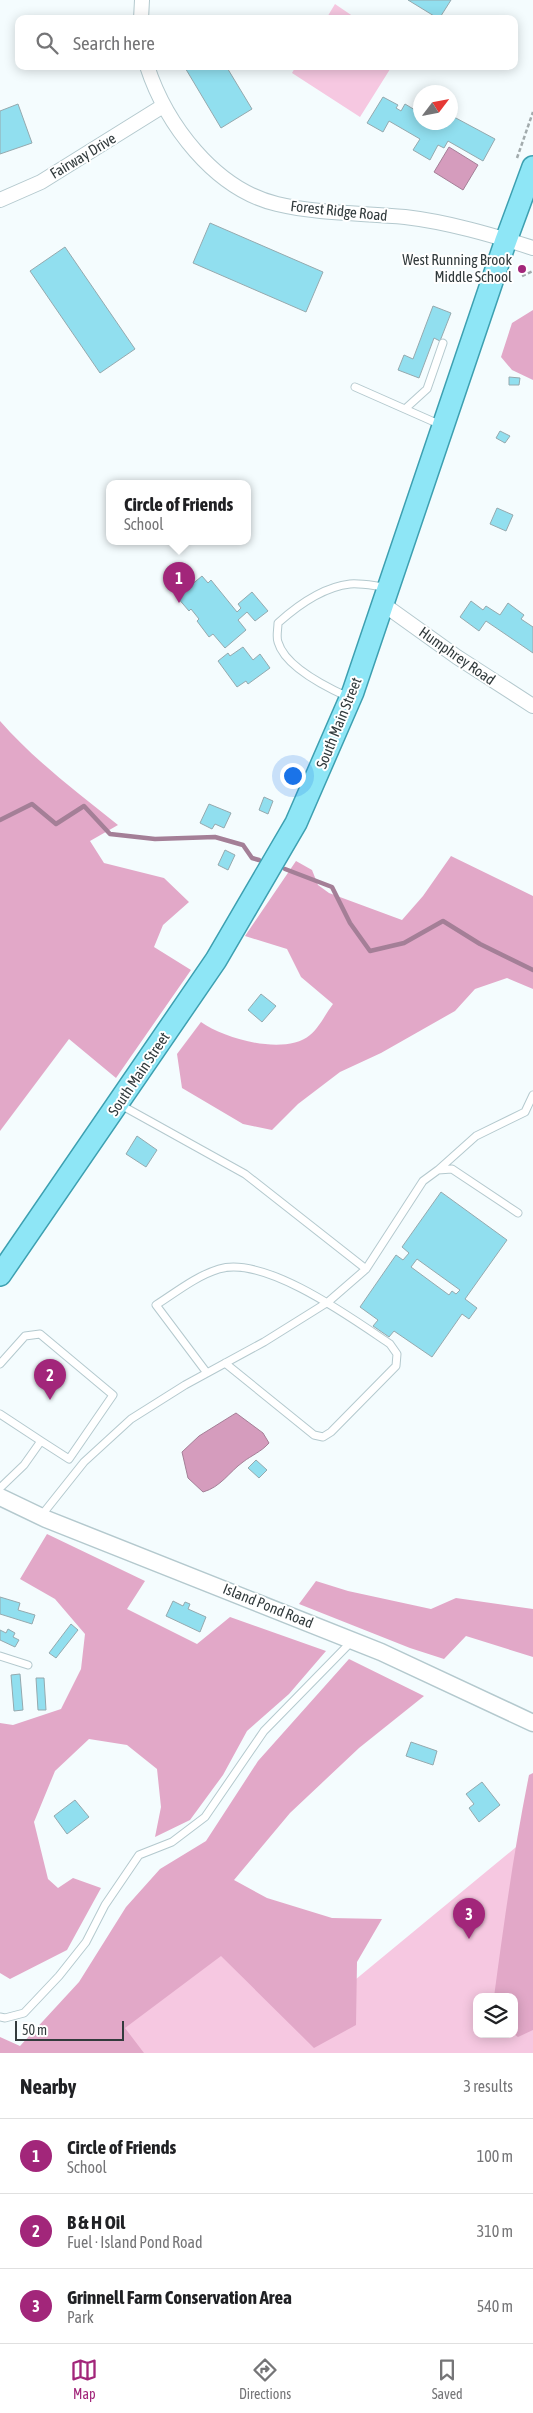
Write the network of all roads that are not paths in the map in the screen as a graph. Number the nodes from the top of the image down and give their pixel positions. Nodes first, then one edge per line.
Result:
1 (142, 0) edge
2 (141, 15) edge
3 (149, 70) edge
4 (163, 106) junction
5 (533, 167) edge
6 (0, 200) edge
7 (506, 240) junction
8 (533, 248) edge
9 (443, 343) dead end
10 (355, 386) dead end
11 (405, 409) junction
12 (443, 426) junction
13 (386, 596) junction
14 (350, 698) junction
15 (533, 706) edge
16 (533, 1095) edge
17 (118, 1104) junction
18 (438, 1170) junction
19 (518, 1213) dead end
20 (366, 1269) junction
21 (0, 1275) edge
22 (328, 1302) junction
23 (226, 1363) junction
24 (0, 1364) edge
25 (208, 1372) junction
26 (0, 1414) edge
27 (41, 1441) junction
28 (0, 1488) edge
29 (0, 1497) edge
30 (41, 1516) junction
31 (353, 1640) junction
32 (0, 1656) edge
33 (28, 1665) dead end
34 (533, 1723) edge
35 (0, 2017) edge

1 - 2 street
3 - 4 street, Forest Ridge Road
4 - 6 street, Fairway Drive
4 - 7 street, Forest Ridge Road
5 - 7 main road, South Main Street
7 - 8 street, Forest Ridge Road
7 - 12 main road, South Main Street
9 - 11 lane
10 - 11 lane
11 - 12 lane
12 - 13 main road, South Main Street
13 - 14 main road, South Main Street
13 - 14 lane
13 - 15 street, Humphrey Road
14 - 17 main road, South Main Street
16 - 18 lane
17 - 20 lane
17 - 21 main road, South Main Street
18 - 19 lane
18 - 20 lane
20 - 22 lane
22 - 23 lane
22 - 23 lane
22 - 25 lane
23 - 25 lane
24 - 27 lane
25 - 30 lane
26 - 27 lane
27 - 28 lane
29 - 30 street, Island Pond Road
30 - 31 street, Island Pond Road
31 - 34 street, Island Pond Road
31 - 35 lane
32 - 33 lane

